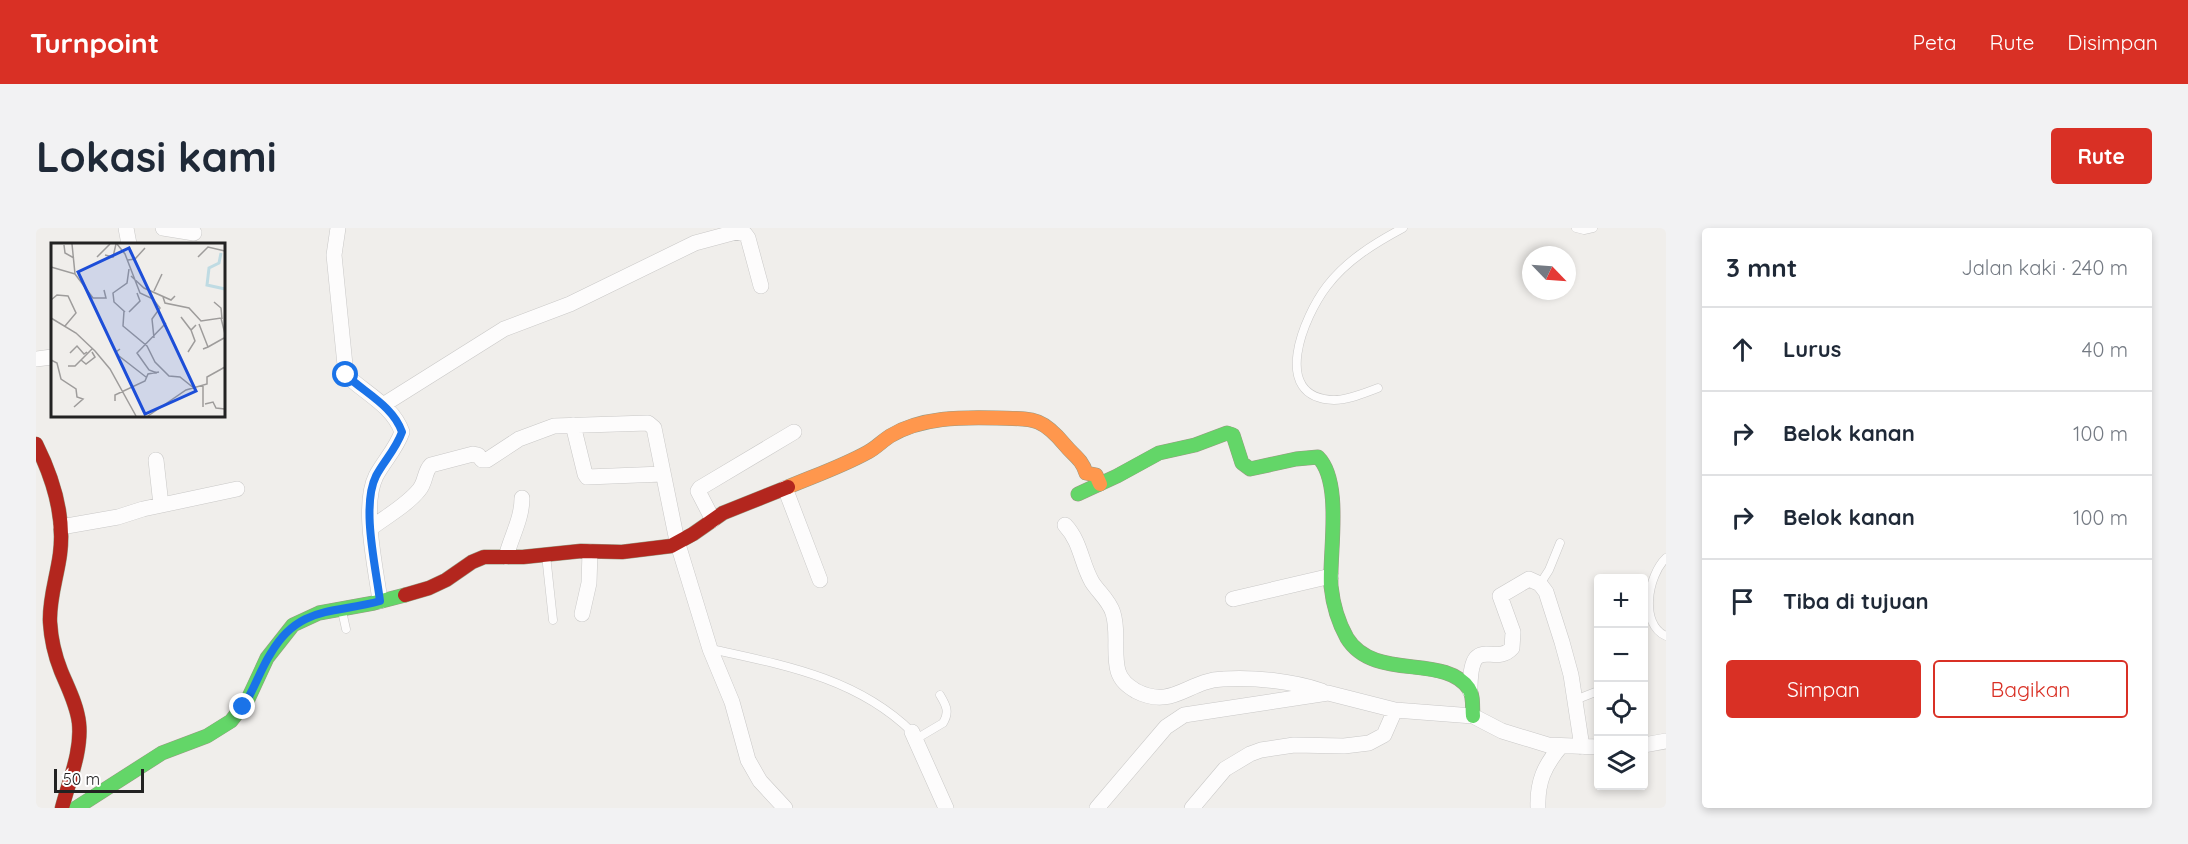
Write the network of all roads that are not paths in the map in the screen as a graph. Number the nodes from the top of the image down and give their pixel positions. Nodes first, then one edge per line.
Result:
1 (126, 228) edge
2 (163, 228) edge
3 (338, 228) edge
4 (1403, 228) edge
5 (1576, 228) edge
6 (1593, 228) edge
7 (194, 233) dead end
8 (129, 243) edge
9 (761, 286) dead end
10 (51, 357) edge
11 (36, 359) edge
12 (1378, 388) dead end
13 (383, 405) junction
14 (573, 425) junction
15 (794, 432) dead end
16 (37, 446) edge
17 (156, 460) dead end
18 (663, 474) junction
19 (1100, 484) junction
20 (785, 488) junction
21 (237, 489) dead end
22 (1078, 494) dead end
23 (522, 498) dead end
24 (161, 505) junction
25 (713, 520) junction
26 (1065, 525) dead end
27 (61, 527) junction
28 (371, 528) junction
29 (677, 541) junction
30 (1560, 543) dead end
31 (590, 552) junction
32 (546, 554) junction
33 (506, 557) junction
34 (1666, 558) edge
35 (1331, 576) junction
36 (820, 580) dead end
37 (1540, 584) junction
38 (1233, 599) dead end
39 (380, 601) junction
40 (342, 609) junction
41 (582, 614) dead end
42 (553, 620) dead end
43 (346, 629) dead end
44 (1666, 636) edge
45 (710, 649) junction
46 (1470, 691) junction
47 (1328, 693) junction
48 (1594, 693) edge
49 (940, 695) dead end
50 (1574, 700) junction
51 (1395, 710) junction
52 (1473, 716) junction
53 (914, 735) junction
54 (1666, 741) edge
55 (1648, 744) edge
56 (1560, 746) junction
57 (1582, 747) junction
58 (1594, 747) edge
59 (62, 808) edge
60 (76, 808) edge
61 (785, 808) edge
62 (946, 808) edge
63 (1097, 808) edge
64 (1192, 808) edge
65 (1538, 808) edge

1 - 8 street
2 - 7 street
3 - 13 street
4 - 12 lane
5 - 6 lane
9 - 13 street
10 - 11 street
13 - 28 street
14 - 18 street
14 - 18 street
14 - 28 street
15 - 25 street
16 - 27 street
17 - 24 street
18 - 29 street
19 - 20 street
19 - 22 street
19 - 35 street
20 - 25 street
20 - 36 street
21 - 24 street
23 - 33 street
24 - 27 street
25 - 29 street
26 - 47 street
27 - 59 street
28 - 39 street
29 - 31 street
29 - 45 street
30 - 37 lane
31 - 32 street
31 - 41 street
32 - 33 street
32 - 42 lane
33 - 39 street
34 - 44 lane
35 - 38 street
35 - 46 street
37 - 46 street
37 - 50 street
39 - 40 street
40 - 43 lane
40 - 60 street
45 - 53 lane
45 - 61 street
46 - 52 street
47 - 51 street
47 - 63 street
48 - 50 lane
49 - 53 lane
50 - 57 street
51 - 52 street
51 - 64 street
52 - 56 street
53 - 62 street
54 - 55 street
56 - 57 street
56 - 65 street
57 - 58 street

